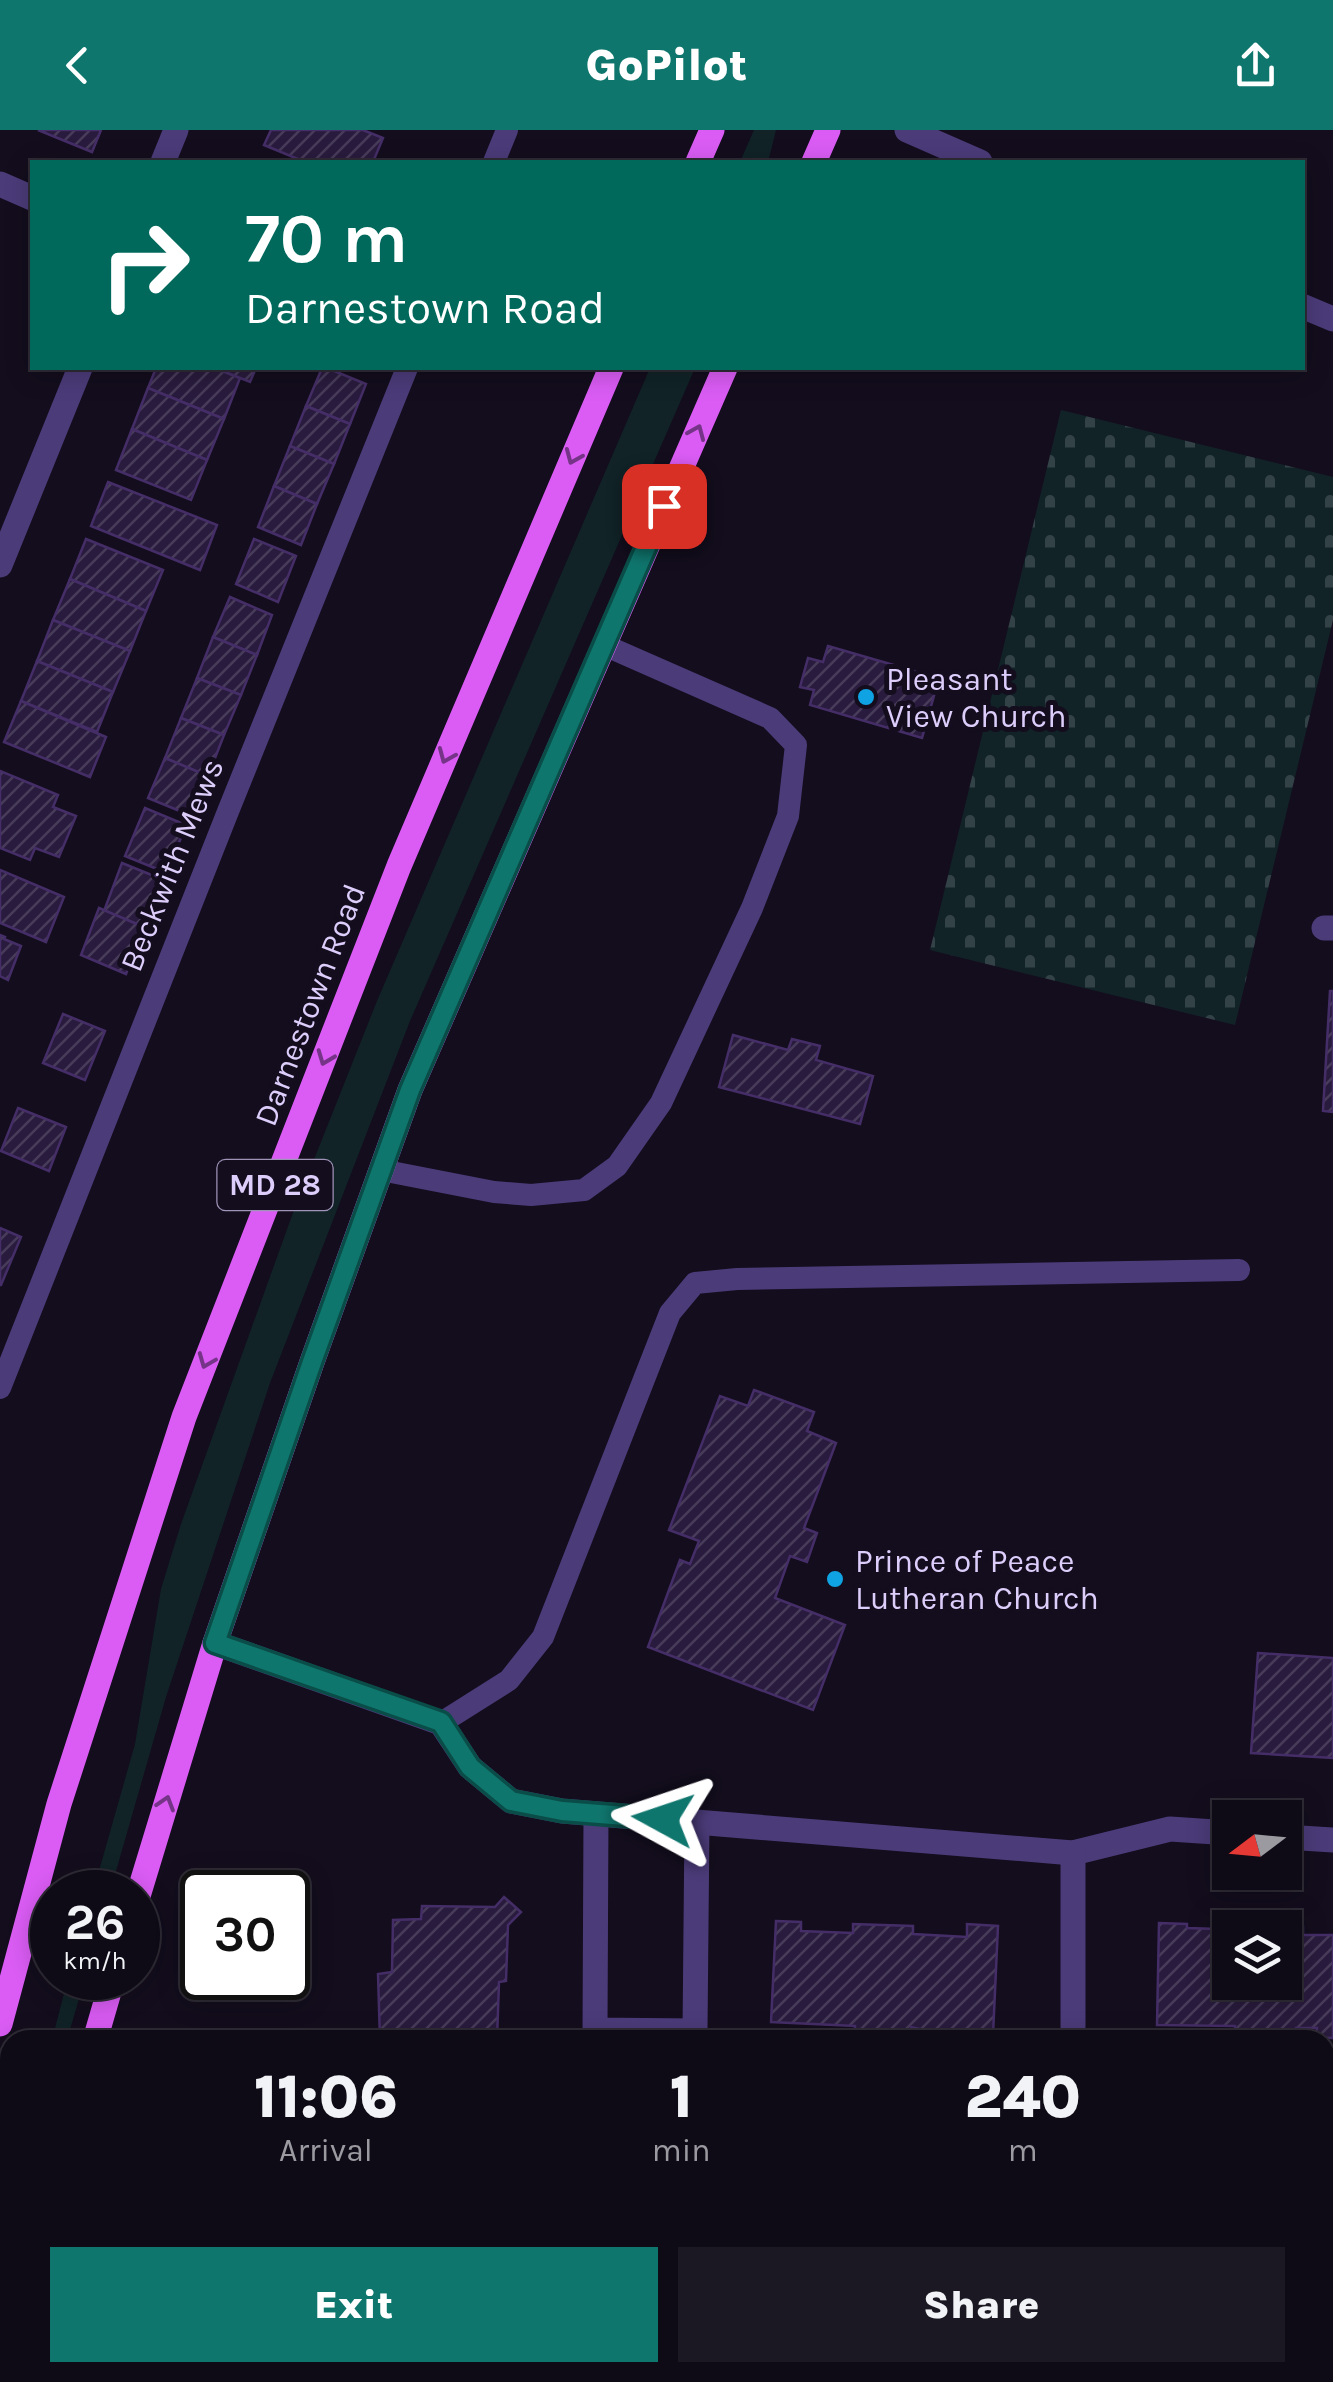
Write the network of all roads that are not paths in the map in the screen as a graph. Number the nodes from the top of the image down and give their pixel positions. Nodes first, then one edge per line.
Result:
1 (176, 130) edge
2 (508, 130) edge
3 (712, 130) edge
4 (828, 130) edge
5 (907, 130) edge
6 (164, 160) edge
7 (495, 160) edge
8 (699, 160) edge
9 (815, 160) edge
10 (975, 160) edge
11 (0, 184) edge
12 (30, 197) edge
13 (1305, 307) edge
14 (1333, 319) edge
15 (79, 370) edge
16 (406, 370) edge
17 (610, 370) edge
18 (724, 370) edge
19 (0, 565) edge
20 (604, 645) junction
21 (381, 1170) junction
22 (1238, 1270) dead end
23 (0, 1388) edge
24 (215, 1643) junction
25 (441, 1722) junction
26 (596, 1814) junction
27 (697, 1822) junction
28 (1212, 1832) edge
29 (1302, 1837) edge
30 (1333, 1840) edge
31 (1073, 1852) junction
32 (146, 1870) edge
33 (107, 2000) edge
34 (0, 2024) edge
35 (98, 2030) edge
36 (595, 2030) edge
37 (696, 2030) edge
38 (1073, 2030) edge

1 - 6 street
2 - 7 lane
3 - 8 main road
4 - 9 main road
5 - 10 street
11 - 12 street
13 - 14 street
15 - 19 street
16 - 23 lane, Beckwith Mews
17 -> 34 main road, Darnestown Road / MD 28
20 -> 18 main road, MD 28
20 - 21 main road, MD 28
20 - 21 lane
21 - 24 main road, MD 28
22 - 25 lane
24 - 25 street
32 -> 24 main road, MD 28
25 - 26 street
26 - 27 street
26 - 36 street
27 - 31 street
27 - 37 street
28 - 31 street
29 - 30 street
31 - 38 street
33 - 35 main road

